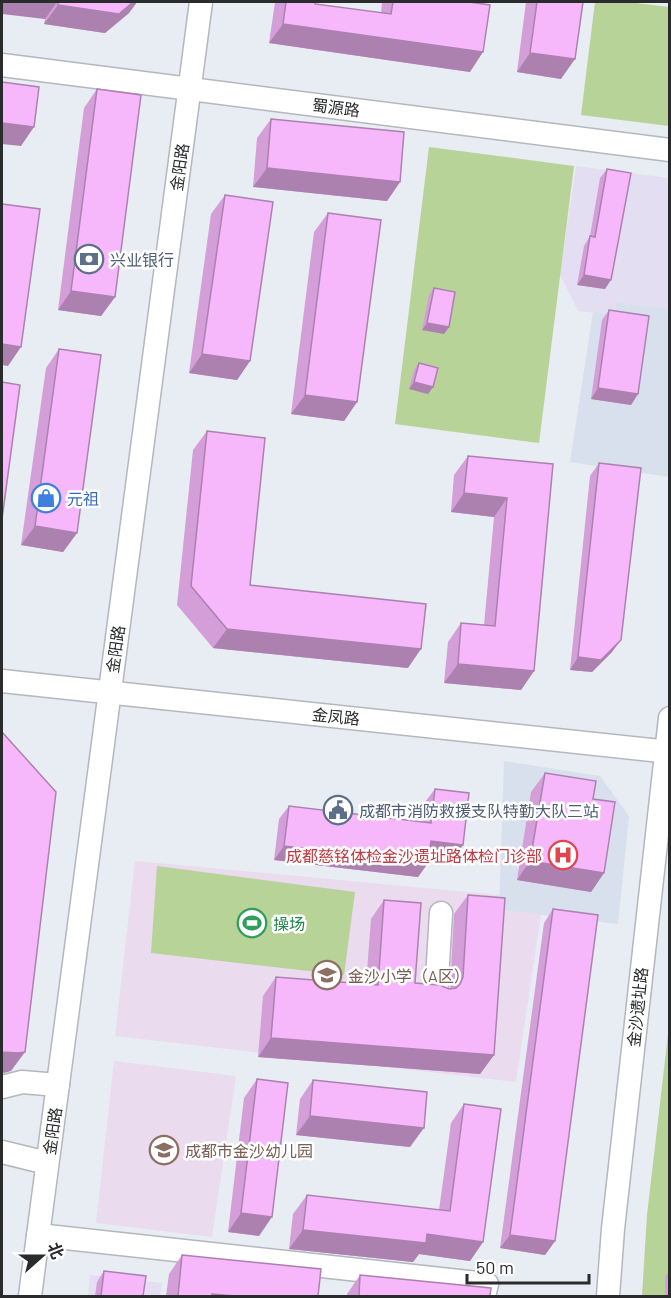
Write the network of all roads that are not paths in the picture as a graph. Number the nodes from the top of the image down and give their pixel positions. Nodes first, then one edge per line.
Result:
1 (201, 2) edge
2 (2, 65) edge
3 (189, 88) junction
4 (669, 150) edge
5 (2, 681) edge
6 (110, 692) junction
7 (669, 718) edge
8 (667, 751) edge
9 (441, 913) dead end
10 (436, 995) edge
11 (58, 1085) junction
12 (2, 1087) edge
13 (2, 1152) edge
14 (47, 1163) junction
15 (38, 1235) junction
16 (30, 1296) edge
17 (484, 1296) edge
18 (608, 1296) edge

1 - 3 street, 金阳路
2 - 3 street, 蜀源路
3 - 4 street, 蜀源路
3 - 6 street, 金阳路
5 - 6 street, 金凤路
6 - 8 street, 金凤路
6 - 11 street, 金阳路
7 - 8 street, 金沙遗址路
8 - 18 street, 金沙遗址路
9 - 10 street
11 - 12 street
11 - 14 street, 金阳路
13 - 14 street
14 - 15 street, 金阳路
15 - 16 street, 金阳路
15 - 17 street

